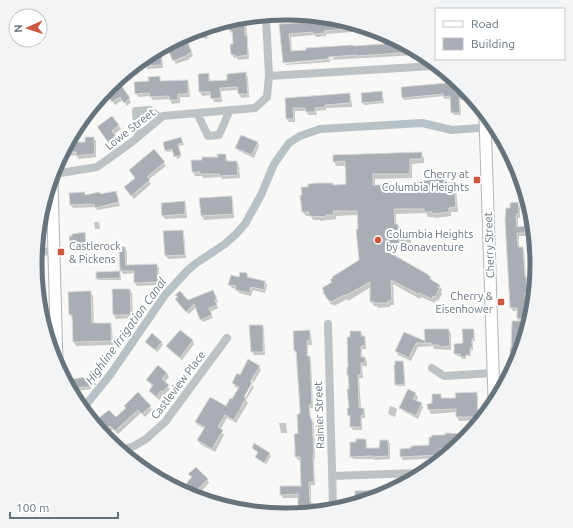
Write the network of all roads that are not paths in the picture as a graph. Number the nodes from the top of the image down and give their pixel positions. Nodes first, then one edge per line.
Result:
1 (266, 21) edge
2 (430, 66) edge
3 (269, 76) junction
4 (230, 110) junction
5 (197, 113) junction
6 (160, 118) junction
7 (485, 123) edge
8 (138, 136) junction
9 (60, 173) edge
10 (52, 196) edge
11 (54, 251) junction
12 (43, 252) edge
13 (328, 324) dead end
14 (53, 335) edge
15 (227, 338) dead end
16 (432, 368) dead end
17 (497, 379) edge
18 (495, 391) edge
19 (127, 448) edge
20 (413, 472) edge
21 (332, 476) junction
22 (333, 503) edge

1 - 3 street
2 - 3 street
3 - 4 street, Lowe Street
4 - 5 street, Lowe Street
4 - 5 street
5 - 6 street, Lowe Street
6 - 8 street, Lowe Street
6 - 8 street
7 - 17 main road, Cherry Street
8 - 9 street, Lowe Street
10 - 11 main road
11 - 12 street
11 - 14 main road
13 - 21 street, Rainier Street
15 - 19 street, Castleview Place
16 - 17 street
17 - 18 main road, Cherry Street
20 - 21 street
21 - 22 street, Rainier Street

